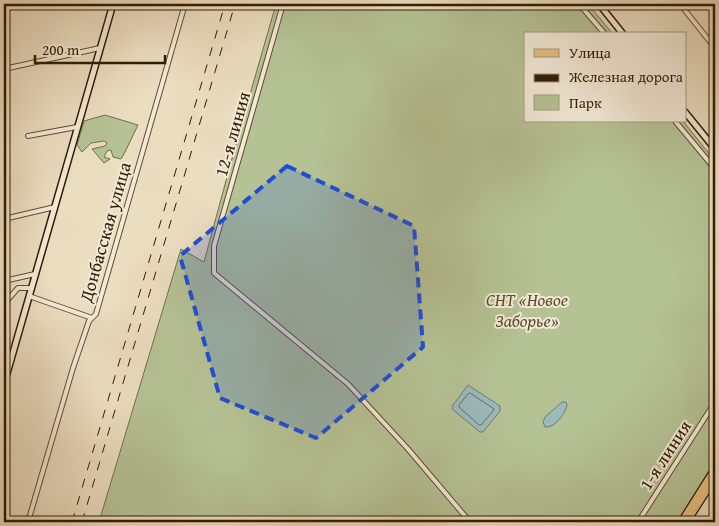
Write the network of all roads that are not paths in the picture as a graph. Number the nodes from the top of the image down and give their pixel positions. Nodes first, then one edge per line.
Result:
1 (22, 4) edge
2 (113, 4) edge
3 (185, 4) edge
4 (284, 4) edge
5 (579, 4) edge
6 (599, 4) edge
7 (680, 4) edge
8 (4, 8) edge
9 (602, 32) edge
10 (621, 32) edge
11 (100, 48) junction
12 (715, 48) edge
13 (4, 69) edge
14 (686, 113) edge
15 (676, 122) edge
16 (77, 127) junction
17 (28, 136) dead end
18 (715, 149) edge
19 (715, 169) edge
20 (55, 207) junction
21 (4, 219) edge
22 (35, 274) junction
23 (18, 278) junction
24 (4, 281) edge
25 (18, 288) junction
26 (32, 288) junction
27 (29, 296) junction
28 (4, 304) edge
29 (92, 318) junction
30 (4, 384) edge
31 (715, 402) edge
32 (715, 468) edge
33 (715, 478) edge
34 (28, 522) edge
35 (470, 522) edge
36 (638, 522) edge
37 (681, 522) edge
38 (687, 522) edge

1 - 8 street
2 - 11 street
3 - 29 street, Донбасская улица
4 - 35 street, 12-я линия
5 - 9 street
6 - 10 street
7 - 12 street
11 - 13 street
11 - 16 street
14 - 18 street
15 - 19 street
16 - 17 street
16 - 20 street
20 - 21 street
20 - 22 street
22 - 23 street
22 - 26 street
23 - 24 street
23 - 25 street
25 - 26 street
25 - 28 street
26 - 27 street
27 - 29 street
27 - 30 street
29 - 34 street, Донбасская улица
31 - 36 street, 1-я линия
32 - 37 main road
33 - 38 main road

